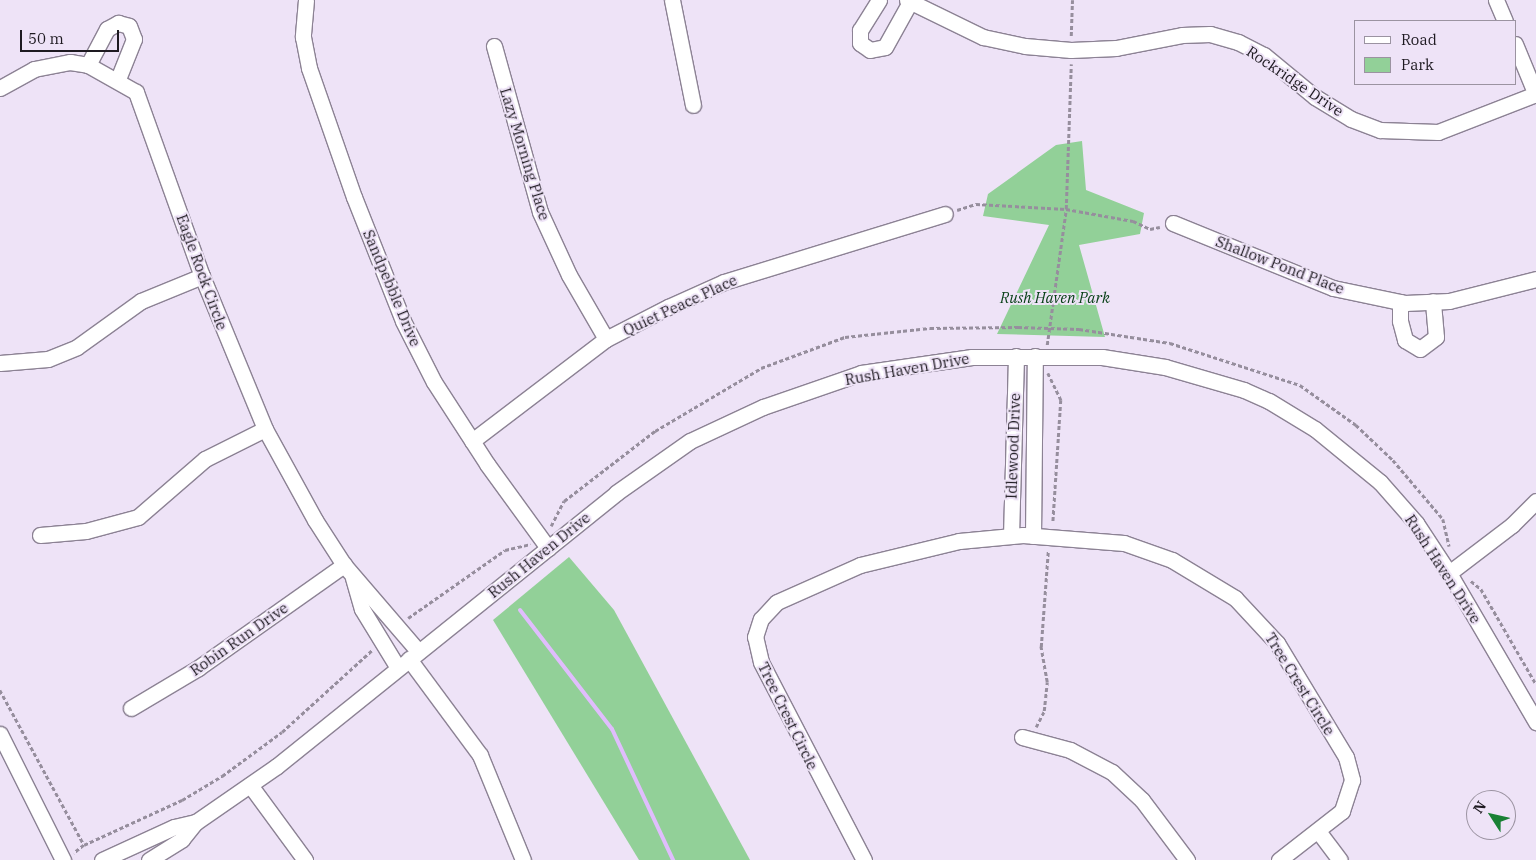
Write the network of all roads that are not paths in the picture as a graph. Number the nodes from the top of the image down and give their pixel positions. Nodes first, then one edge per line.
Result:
1 (306, 0) edge
2 (672, 0) edge
3 (879, 0) edge
4 (1496, 0) edge
5 (908, 1) edge
6 (1505, 20) edge
7 (494, 46) dead end
8 (1516, 46) edge
9 (88, 65) junction
10 (118, 79) junction
11 (0, 88) edge
12 (1536, 94) edge
13 (693, 105) dead end
14 (945, 214) road end
15 (1174, 223) road end
16 (202, 276) junction
17 (1536, 279) edge
18 (1434, 301) junction
19 (1400, 302) junction
20 (606, 339) junction
21 (1016, 356) junction
22 (1040, 356) junction
23 (0, 363) edge
24 (265, 429) junction
25 (472, 441) junction
26 (1536, 501) edge
27 (40, 535) dead end
28 (1011, 536) junction
29 (1033, 536) junction
30 (544, 542) junction
31 (1453, 570) junction
32 (348, 571) junction
33 (408, 659) junction
34 (130, 708) dead end
35 (1536, 722) edge
36 (0, 734) edge
37 (1022, 737) dead end
38 (250, 785) junction
39 (196, 822) junction
40 (1318, 832) junction
41 (67, 858) edge
42 (102, 860) edge
43 (149, 860) edge
44 (305, 860) edge
45 (523, 860) edge
46 (864, 860) edge
47 (1187, 860) edge
48 (1279, 860) edge
49 (1340, 860) edge

1 - 25 street, Sandpebble Drive
2 - 13 street
3 - 5 street
4 - 6 street
5 - 12 street, Rockridge Drive
7 - 20 street, Lazy Morning Place
8 - 12 street
9 - 10 street, Eagle Rock Circle
9 - 10 street
9 - 11 street, Eagle Rock Circle
10 - 16 street, Eagle Rock Circle
14 - 20 street, Quiet Peace Place
15 - 19 street, Shallow Pond Place
16 - 23 street
16 - 24 street, Eagle Rock Circle
17 - 18 street, Shallow Pond Place
18 - 19 street, Shallow Pond Place
18 - 19 street
20 - 25 street, Quiet Peace Place
21 - 22 street, Rush Haven Drive
21 - 28 street, Idlewood Drive
21 - 30 street, Rush Haven Drive
22 - 29 street, Idlewood Drive
22 - 31 street, Rush Haven Drive
24 - 27 street
24 - 32 street, Eagle Rock Circle
25 - 30 street, Sandpebble Drive
26 - 31 street
28 - 29 street, Tree Crest Circle
28 - 46 street, Tree Crest Circle
29 - 40 street, Tree Crest Circle
30 - 33 street, Rush Haven Drive
31 - 35 street, Rush Haven Drive
32 - 33 street, Eagle Rock Circle
32 - 33 street, Eagle Rock Circle
32 - 34 street, Robin Run Drive
33 - 38 street, Rush Haven Drive
33 - 45 street
36 - 41 street
37 - 47 street
38 - 39 street, Rush Haven Drive
38 - 44 street
39 - 42 street, Rush Haven Drive
39 - 43 street, Rush Haven Drive
40 - 48 street, Tree Crest Circle
40 - 49 street

